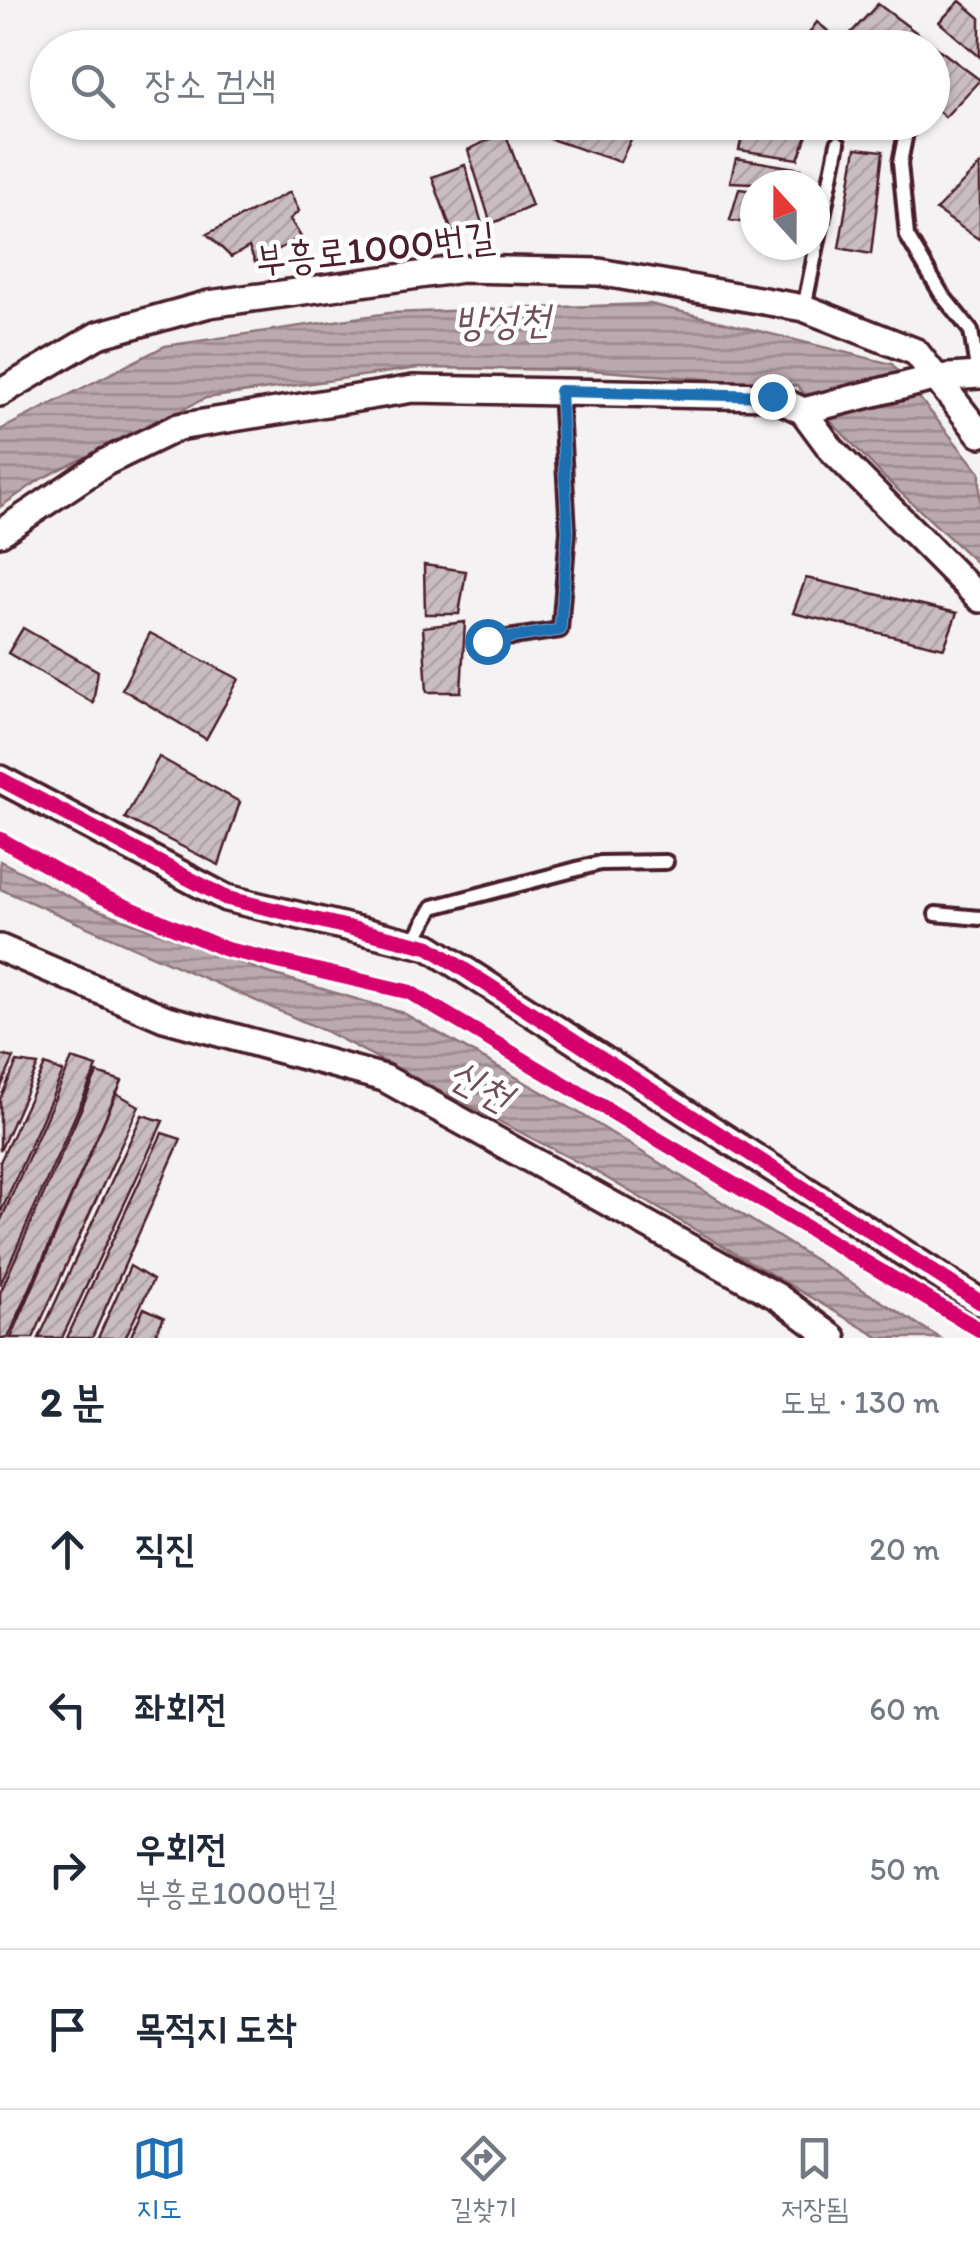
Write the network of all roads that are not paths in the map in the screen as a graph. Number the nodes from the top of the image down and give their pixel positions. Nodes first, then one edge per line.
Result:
1 (904, 140) edge
2 (838, 143) dead end
3 (804, 308) junction
4 (979, 375) edge
5 (934, 378) junction
6 (560, 391) junction
7 (0, 394) edge
8 (803, 411) junction
9 (980, 434) edge
10 (0, 533) edge
11 (980, 599) edge
12 (487, 641) dead end
13 (0, 778) edge
14 (666, 862) dead end
15 (936, 914) dead end
16 (980, 918) edge
17 (413, 943) junction
18 (0, 948) edge
19 (980, 1302) edge
20 (833, 1338) edge

1 - 4 lane
2 - 3 lane
3 - 5 street, 부흥로1000번길
3 - 7 street, 부흥로1000번길
4 - 5 street
5 - 8 street
5 - 9 street, 부흥로1000번길
6 - 8 street
6 - 10 street
6 - 12 lane
8 - 11 street
13 - 17 street
14 - 17 lane
15 - 16 lane
17 - 19 street
18 - 20 street

